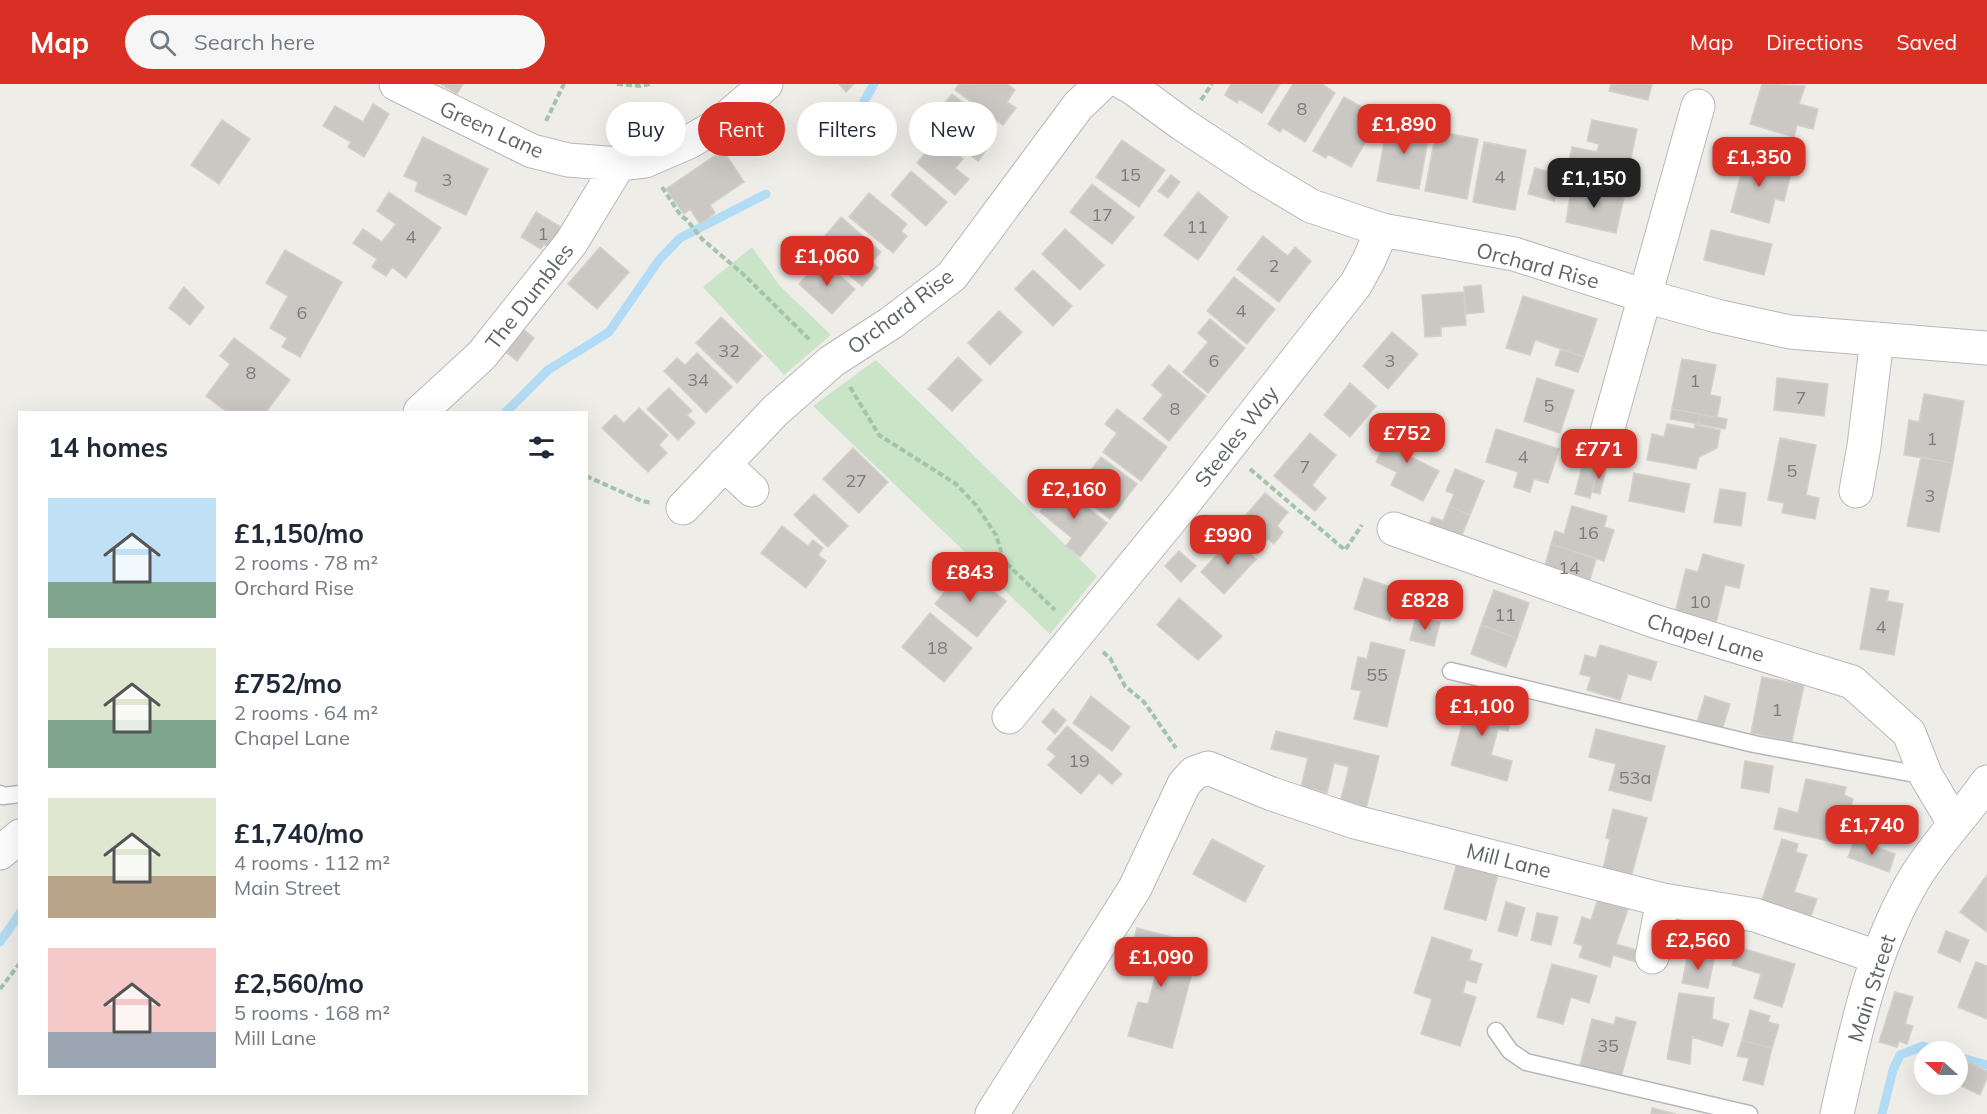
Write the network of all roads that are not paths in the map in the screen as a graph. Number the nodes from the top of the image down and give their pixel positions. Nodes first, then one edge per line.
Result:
1 (396, 84) edge
2 (766, 84) edge
3 (1101, 84) edge
4 (1125, 84) edge
5 (1701, 124) dead end
6 (631, 163) junction
7 (1382, 230) junction
8 (1645, 296) junction
9 (1877, 339) junction
10 (1987, 348) edge
11 (421, 411) edge
12 (1605, 439) dead end
13 (724, 464) junction
14 (752, 490) dead end
15 (1856, 491) dead end
16 (683, 508) road end
17 (1394, 528) road end
18 (1451, 670) dead end
19 (1009, 717) dead end
20 (1926, 776) junction
21 (0, 794) edge
22 (18, 794) edge
23 (1983, 795) edge
24 (1954, 823) junction
25 (18, 838) edge
26 (0, 853) edge
27 (1663, 900) junction
28 (1652, 957) dead end
29 (1877, 957) junction
30 (1496, 1031) dead end
31 (992, 1114) edge
32 (1749, 1114) edge
33 (1837, 1114) edge

1 - 6 street, Green Lane
2 - 6 street
3 - 13 street, Orchard Rise
4 - 7 street, Orchard Rise
5 - 8 street
6 - 11 street, The Dumbles
7 - 8 street, Orchard Rise
7 - 19 street, Steeles Way
8 - 9 street, Orchard Rise
8 - 12 street
9 - 10 street, Orchard Rise
9 - 15 street
13 - 14 street
13 - 16 street, Orchard Rise
17 - 20 street, Chapel Lane
18 - 20 lane
20 - 24 street, Chapel Lane
21 - 22 lane
23 - 24 street, Main Street
24 - 29 street, Main Street
25 - 26 street
27 - 28 street
27 - 29 street, Mill Lane
27 - 31 street, Mill Lane
29 - 33 street, Main Street
30 - 32 lane

